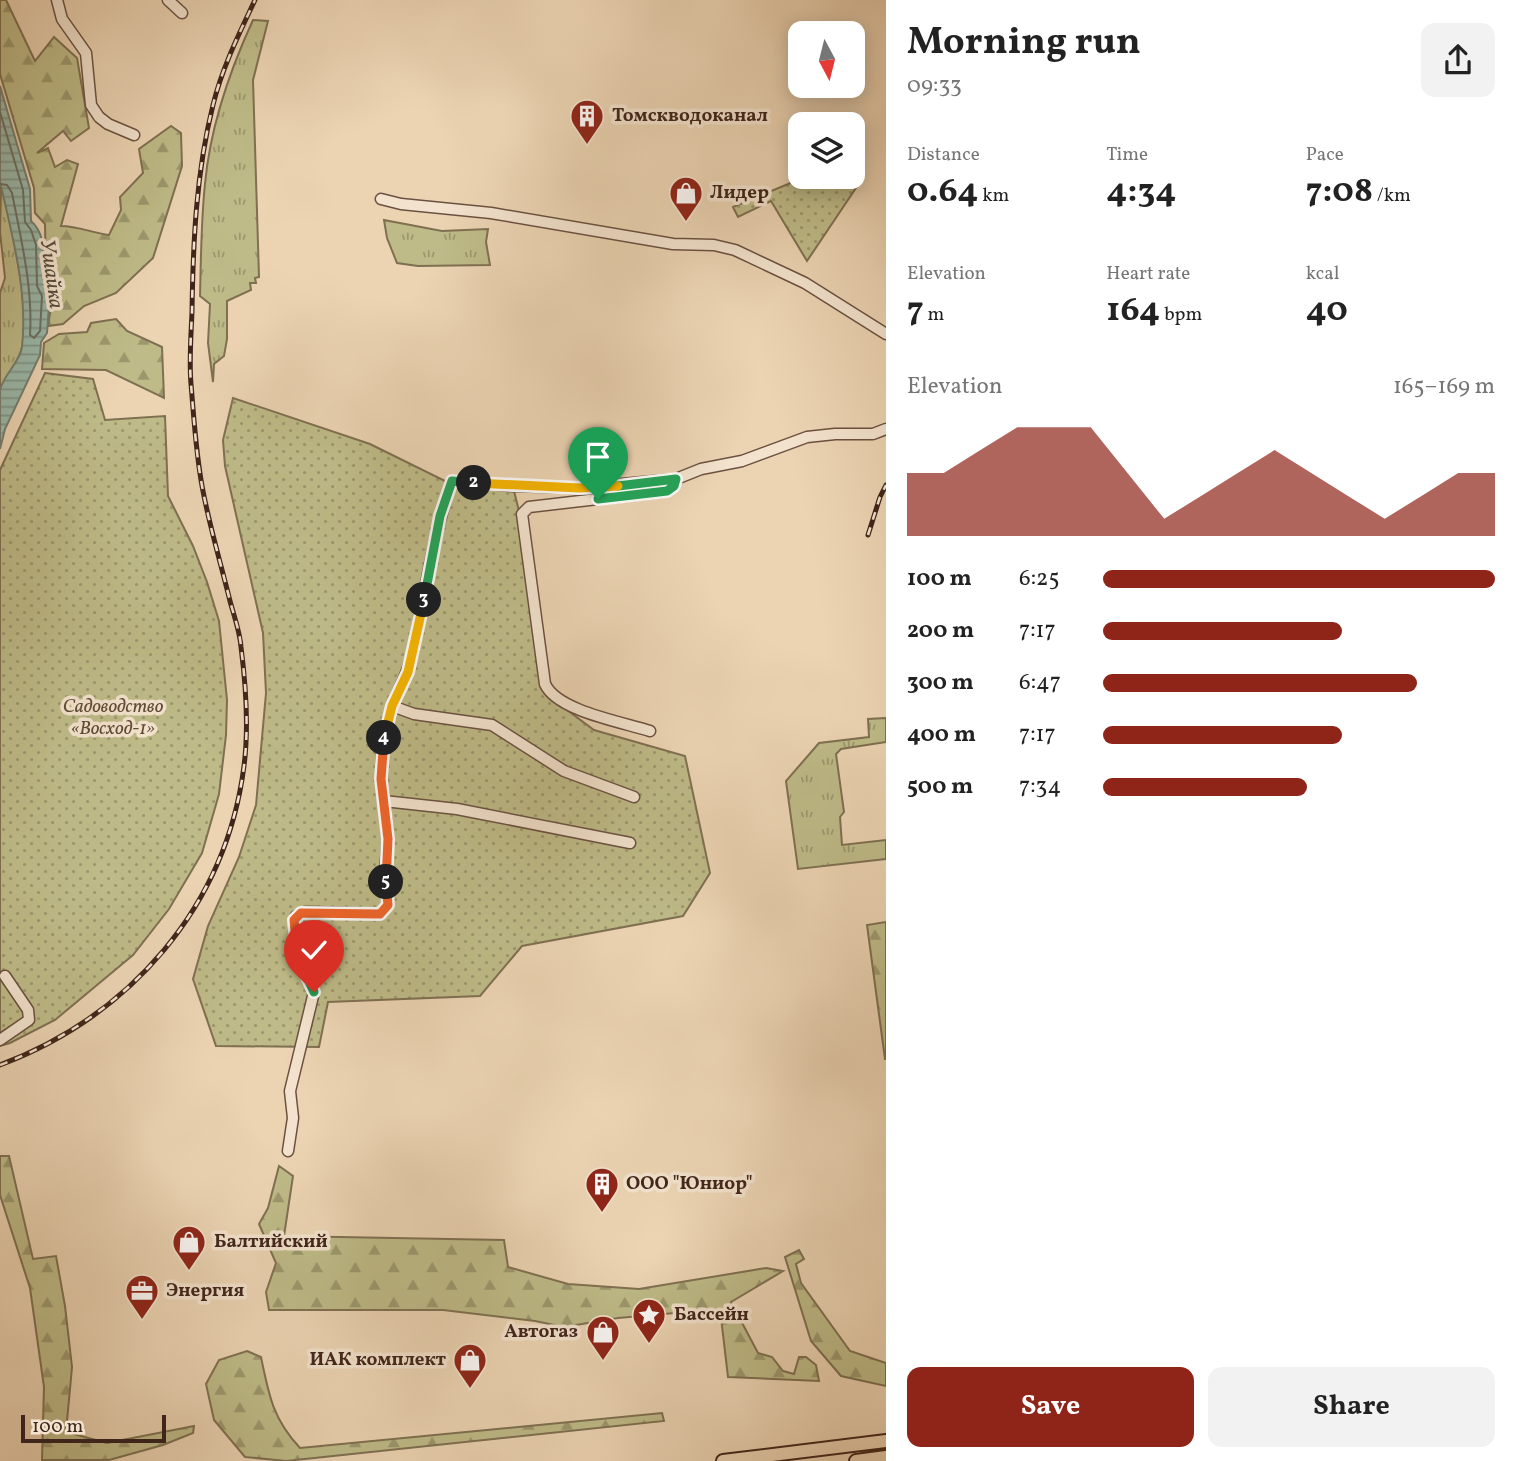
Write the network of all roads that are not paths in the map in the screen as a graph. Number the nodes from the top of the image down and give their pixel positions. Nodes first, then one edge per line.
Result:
1 (57, 0) edge
2 (168, 0) edge
3 (182, 13) dead end
4 (134, 135) dead end
5 (381, 199) dead end
6 (886, 334) edge
7 (886, 429) edge
8 (676, 479) junction
9 (392, 706) junction
10 (650, 730) dead end
11 (634, 797) dead end
12 (384, 801) junction
13 (630, 843) dead end
14 (5, 976) dead end
15 (0, 1040) edge
16 (288, 1151) dead end
17 (886, 1441) edge
18 (886, 1457) edge
19 (723, 1461) edge
20 (856, 1461) edge

1 - 4 street
2 - 3 street
5 - 6 street
7 - 8 street
8 - 9 street
8 - 10 street
9 - 11 street
9 - 12 street
12 - 13 street
12 - 16 street
14 - 15 street
17 - 19 main road
18 - 20 main road

